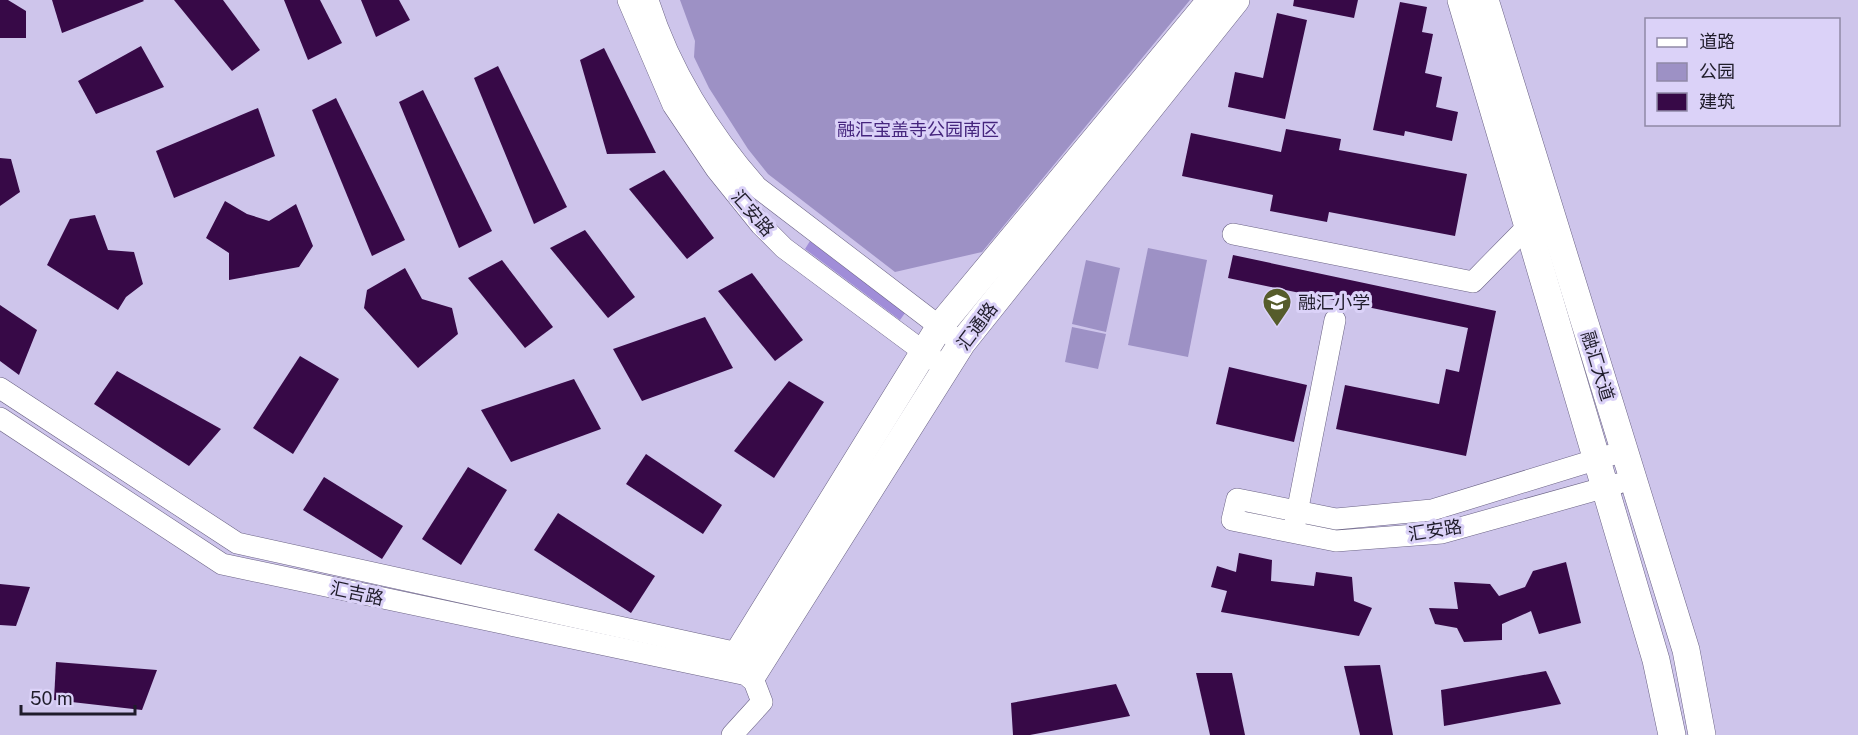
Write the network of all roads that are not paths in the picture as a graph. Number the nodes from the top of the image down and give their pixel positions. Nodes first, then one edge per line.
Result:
1 (628, 0) edge
2 (648, 0) edge
3 (661, 0) edge
4 (1211, 0) edge
5 (1236, 0) edge
6 (1461, 0) edge
7 (1485, 0) edge
8 (674, 60) junction
9 (1528, 226) junction
10 (1233, 234) dead end
11 (1335, 320) dead end
12 (940, 326) junction
13 (962, 343) junction
14 (924, 352) junction
15 (946, 368) junction
16 (0, 387) edge
17 (0, 418) edge
18 (1624, 451) junction
19 (1597, 459) junction
20 (1633, 479) junction
21 (1605, 487) junction
22 (1297, 511) junction
23 (1293, 533) junction
24 (738, 653) junction
25 (752, 676) junction
26 (732, 735) edge
27 (1672, 735) edge
28 (1702, 735) edge

1 - 14 street, 汇安路
2 - 8 street, 汇安路
3 - 8 street
4 - 12 main road, 汇通路
5 - 13 main road, 汇通路
6 - 9 main road, 融汇大道
7 - 18 main road, 融汇大道
8 - 12 street, 汇安路
9 - 10 street
9 - 19 main road, 融汇大道
11 - 22 street
12 - 13 street, 汇安路
12 - 14 main road, 汇通路
13 - 15 main road, 汇通路
14 - 15 street, 汇安路
14 - 24 main road, 汇通路
15 - 25 main road, 汇通路
16 - 24 street, 汇吉路
17 - 25 street, 汇吉路
18 - 19 street, 汇安路
18 - 20 main road, 融汇大道
19 - 21 main road, 融汇大道
19 - 22 street, 汇安路
20 - 21 street, 汇安路
20 - 28 main road, 融汇大道
21 - 23 street, 汇安路
21 - 27 main road, 融汇大道
22 - 23 street
22 - 23 street, 汇安路
24 - 25 street
25 - 26 street

